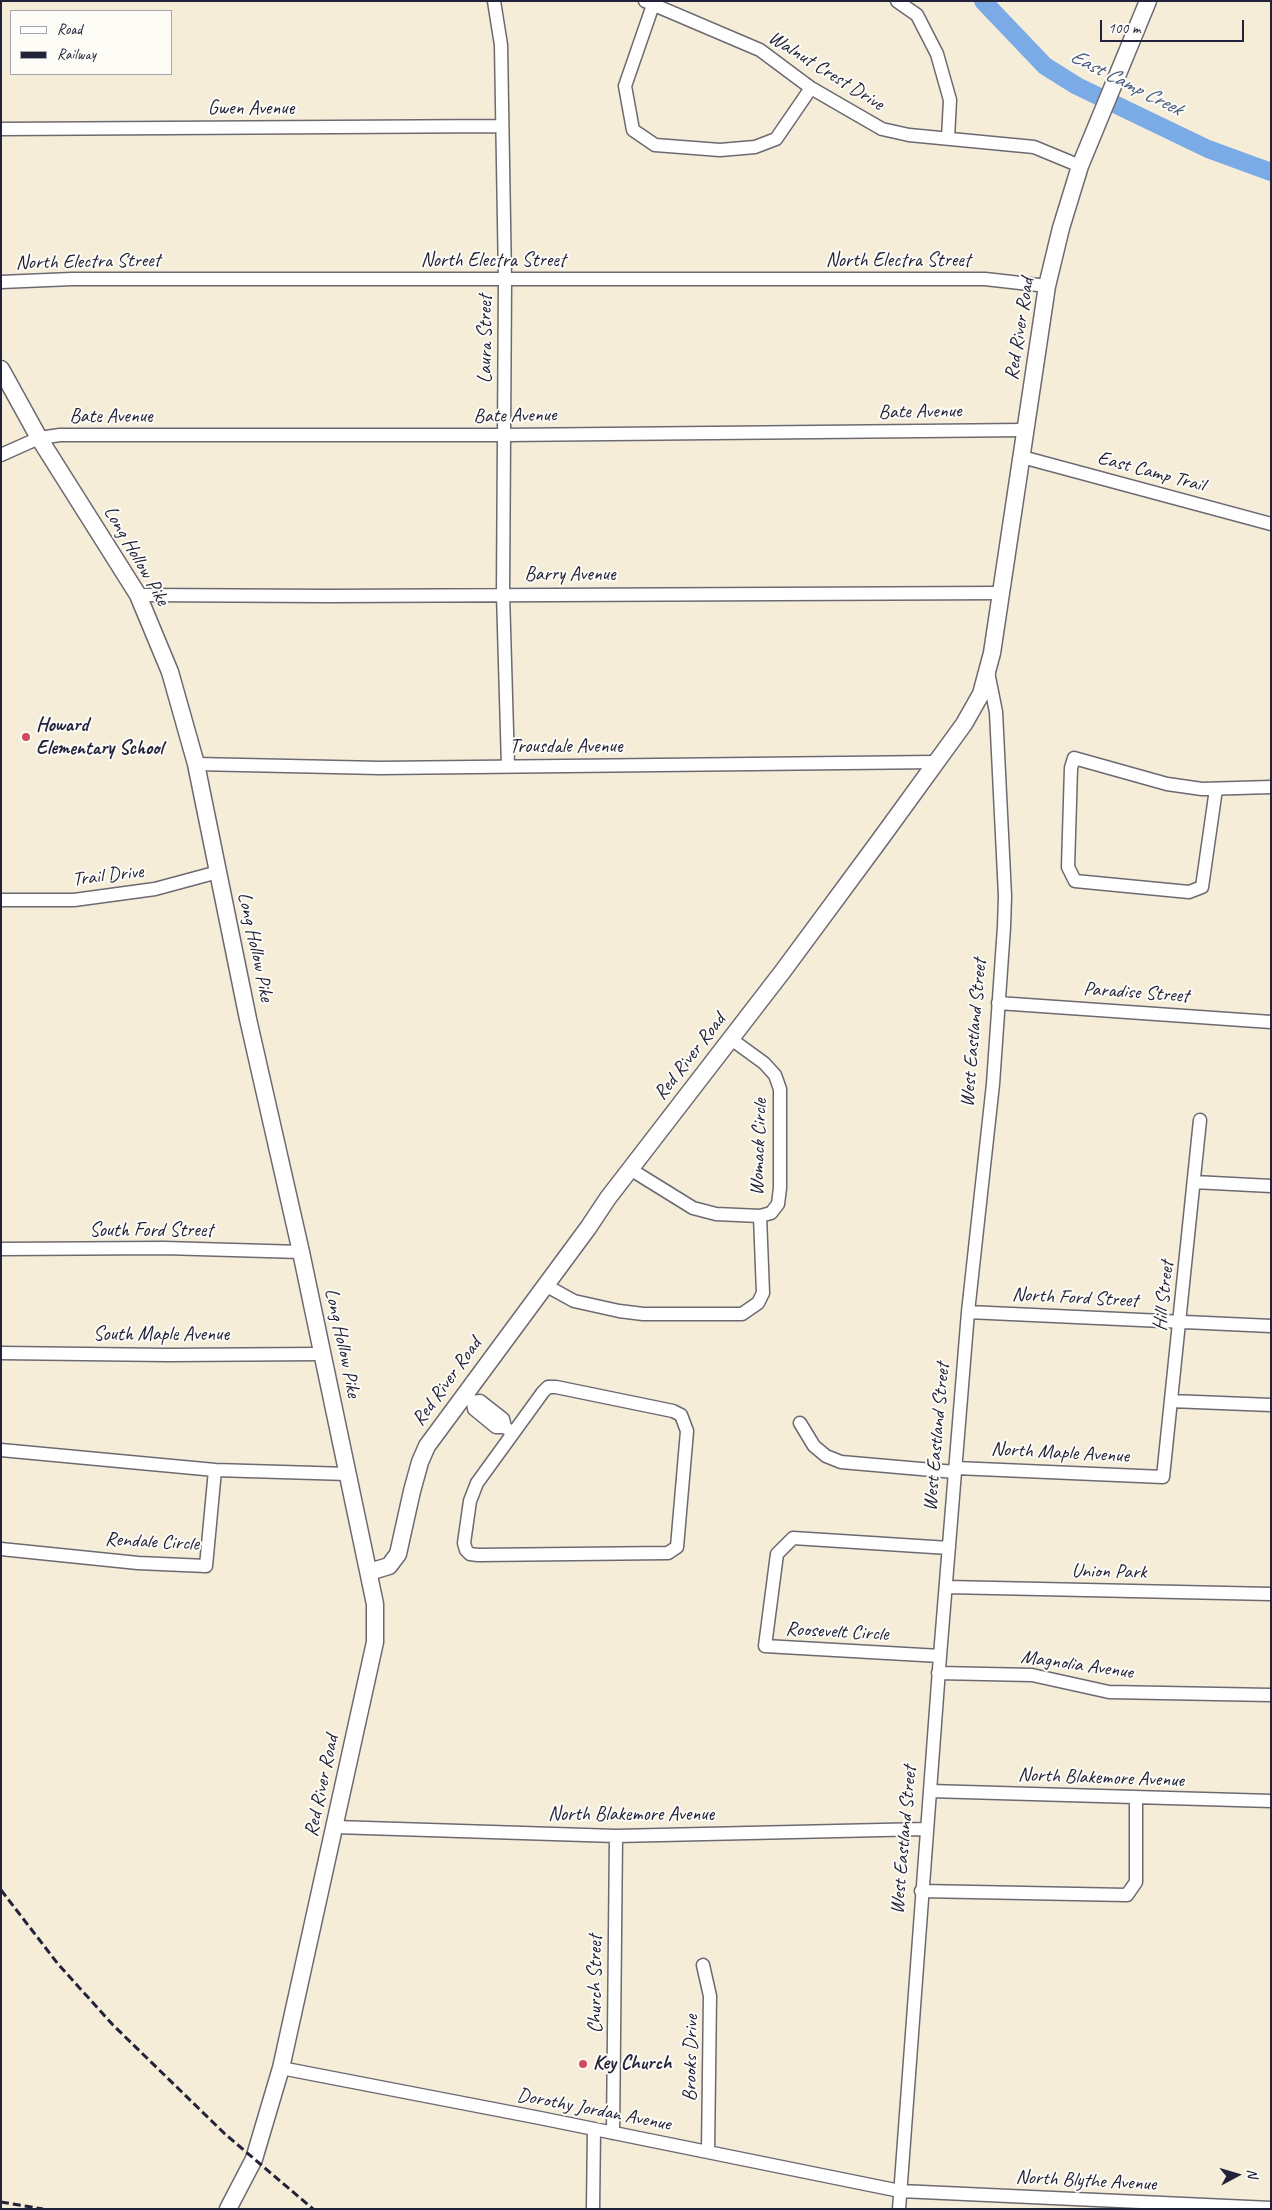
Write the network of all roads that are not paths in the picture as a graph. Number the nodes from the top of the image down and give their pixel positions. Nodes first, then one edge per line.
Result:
1 (494, 1) edge
2 (897, 1) edge
3 (1148, 1) edge
4 (649, 3) edge
5 (811, 88) junction
6 (501, 126) junction
7 (1, 129) edge
8 (948, 138) junction
9 (1080, 166) junction
10 (505, 280) junction
11 (1, 282) edge
12 (1047, 286) junction
13 (1, 369) edge
14 (1025, 430) junction
15 (505, 436) junction
16 (38, 438) junction
17 (1, 455) edge
18 (1022, 457) junction
19 (1271, 524) edge
20 (1002, 593) junction
21 (504, 594) junction
22 (138, 595) junction
23 (988, 669) junction
24 (981, 694) joint
25 (937, 762) junction
26 (196, 764) junction
27 (508, 766) junction
28 (1271, 787) edge
29 (1216, 788) junction
30 (218, 872) junction
31 (1, 900) edge
32 (998, 1003) junction
33 (1271, 1022) edge
34 (731, 1039) junction
35 (1200, 1120) dead end
36 (630, 1169) junction
37 (1194, 1182) junction
38 (1271, 1186) edge
39 (760, 1216) junction
40 (1, 1249) edge
41 (301, 1252) junction
42 (545, 1285) junction
43 (968, 1312) junction
44 (1180, 1321) junction
45 (1271, 1326) edge
46 (1, 1353) edge
47 (321, 1354) junction
48 (468, 1398) junction
49 (1171, 1401) junction
50 (1271, 1406) edge
51 (800, 1423) dead end
52 (509, 1430) junction
53 (1, 1450) edge
54 (215, 1470) junction
55 (955, 1470) junction
56 (348, 1474) junction
57 (1163, 1477) joint
58 (949, 1548) junction
59 (1, 1549) edge
60 (369, 1572) junction
61 (947, 1588) junction
62 (1271, 1594) edge
63 (940, 1656) junction
64 (938, 1673) junction
65 (1271, 1694) edge
66 (930, 1792) junction
67 (1136, 1798) junction
68 (1271, 1801) edge
69 (335, 1827) junction
70 (926, 1829) junction
71 (616, 1836) junction
72 (921, 1891) junction
73 (702, 1965) dead end
74 (281, 2068) junction
75 (594, 2129) junction
76 (613, 2133) junction
77 (708, 2152) junction
78 (900, 2192) junction
79 (1095, 2205) edge
80 (1169, 2207) edge
81 (1271, 2208) edge
82 (228, 2209) edge
83 (593, 2209) edge
84 (899, 2209) edge

1 - 6 street, Laura Street
2 - 8 street
3 - 9 main road, Red River Road
4 - 5 street, Walnut Crest Drive
4 - 5 street
5 - 8 street, Walnut Crest Drive
6 - 7 street, Gwen Avenue
6 - 10 street, Laura Street
8 - 9 street, Walnut Crest Drive
9 - 12 main road, Red River Road
10 - 11 street, North Electra Street
10 - 12 street, North Electra Street
10 - 15 street, Laura Street
12 - 14 main road, Red River Road
13 - 16 main road, Long Hollow Pike
14 - 15 street, Bate Avenue
14 - 18 main road, Red River Road
15 - 16 street, Bate Avenue
15 - 21 street, Laura Street
16 - 17 street
16 - 22 main road, Long Hollow Pike
18 - 19 street, East Camp Trail
18 - 20 main road, Red River Road
20 - 21 street, Barry Avenue
20 - 23 main road, West Eastland Street
21 - 22 street, Barry Avenue
21 - 27 street, Laura Street
22 - 26 main road, Long Hollow Pike
23 - 24 main road, West Eastland Street
23 - 32 street, West Eastland Street
24 - 25 main road, Red River Road
25 - 27 street, Trousdale Avenue
25 - 34 main road, Red River Road
26 - 27 street, Trousdale Avenue
26 - 30 main road, Long Hollow Pike
28 - 29 street
29 - 29 street
30 - 31 street, Trail Drive
30 - 41 main road, Long Hollow Pike
32 - 33 street, Paradise Street
32 - 43 street, West Eastland Street
34 - 36 main road, Red River Road
34 - 39 street, Womack Circle
35 - 37 street, Hill Street
36 - 39 street, Womack Circle
36 - 42 main road, Red River Road
37 - 38 street
37 - 44 street, Hill Street
39 - 42 street
40 - 41 street, South Ford Street
41 - 47 main road, Long Hollow Pike
42 - 48 main road, Red River Road
43 - 44 street, North Ford Street
43 - 55 street, West Eastland Street
44 - 45 street, North Ford Street
44 - 49 street, Hill Street
46 - 47 street, South Maple Avenue
47 - 56 main road, Long Hollow Pike
48 - 52 street
48 - 60 main road, Red River Road
49 - 50 street
49 - 57 street, Hill Street
51 - 55 street, North Maple Avenue
52 - 52 street
53 - 54 street
54 - 56 street
54 - 59 street, Rendale Circle
55 - 57 street, North Maple Avenue
55 - 58 street, West Eastland Street
56 - 60 main road, Long Hollow Pike
58 - 61 street, West Eastland Street
58 - 63 street, Roosevelt Circle
60 - 69 main road, Red River Road
61 - 62 street, Union Park
61 - 63 street, West Eastland Street
63 - 64 street, West Eastland Street
64 - 65 street, Magnolia Avenue
64 - 66 street, West Eastland Street
66 - 67 street, North Blakemore Avenue
66 - 70 street, West Eastland Street
67 - 68 street, North Blakemore Avenue
67 - 72 street
69 - 71 street, North Blakemore Avenue
69 - 74 main road, Red River Road
70 - 71 street, North Blakemore Avenue
70 - 72 street, West Eastland Street
71 - 76 street, Church Street
72 - 78 street, West Eastland Street
73 - 77 street, Brooks Drive
74 - 75 street, Dorothy Jordan Avenue
74 - 82 main road, Red River Road
75 - 76 street, Dorothy Jordan Avenue
75 - 83 street
76 - 77 street, Dorothy Jordan Avenue
77 - 78 street, Dorothy Jordan Avenue
78 - 79 street, North Blythe Avenue
78 - 84 street, West Eastland Street
79 - 80 street, North Blythe Avenue
80 - 81 street, North Blythe Avenue

